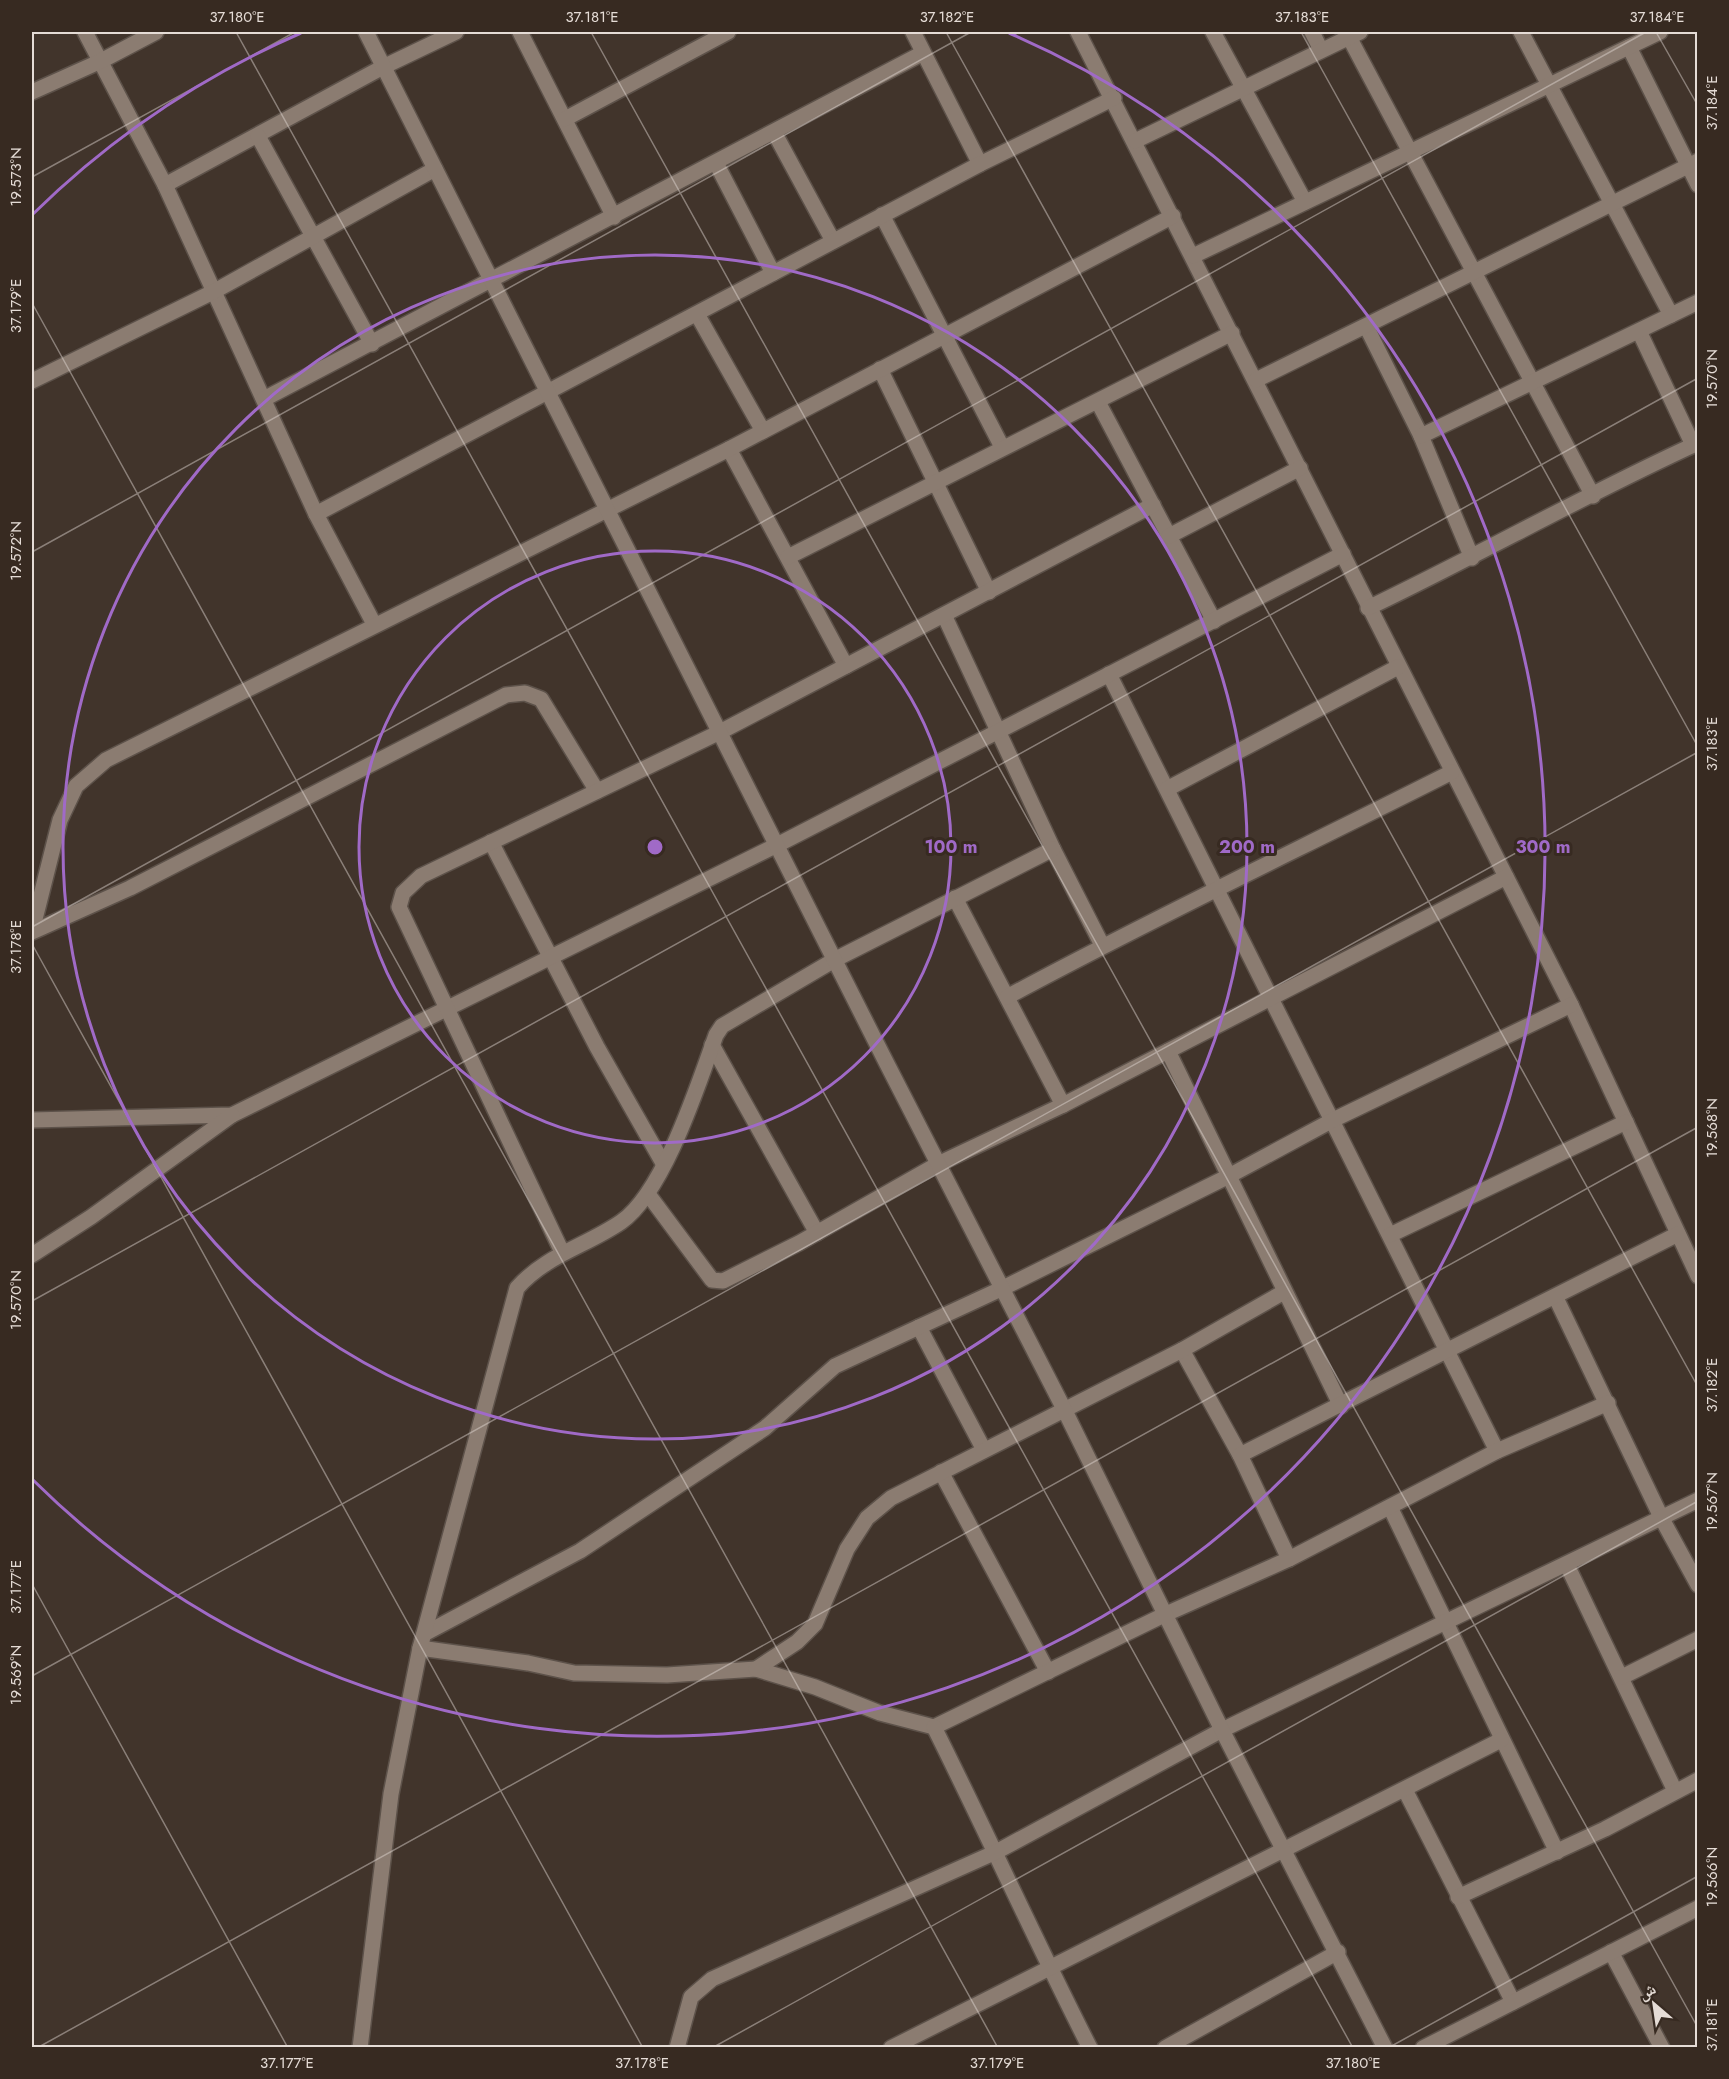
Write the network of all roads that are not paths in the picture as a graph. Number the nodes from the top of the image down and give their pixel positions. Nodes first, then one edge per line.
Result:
1 (85, 32) edge
2 (156, 32) edge
3 (366, 32) edge
4 (456, 32) edge
5 (520, 32) edge
6 (728, 32) edge
7 (913, 32) edge
8 (1078, 32) edge
9 (1213, 32) edge
10 (1312, 32) edge
11 (1521, 32) edge
12 (1660, 32) edge
13 (1354, 34) edge
14 (708, 36) edge
15 (1629, 47) junction
16 (1321, 50) junction
17 (923, 53) junction
18 (101, 61) junction
19 (383, 67) junction
20 (1550, 85) junction
21 (1242, 89) junction
22 (32, 92) edge
23 (1114, 98) junction
24 (565, 119) junction
25 (774, 132) junction
26 (258, 136) junction
27 (1136, 141) junction
28 (1411, 152) junction
29 (716, 163) junction
30 (1693, 163) edge
31 (980, 164) junction
32 (435, 170) junction
33 (165, 185) junction
34 (1698, 185) edge
35 (1305, 202) junction
36 (1612, 204) junction
37 (882, 215) junction
38 (1173, 216) junction
39 (615, 217) junction
40 (314, 237) junction
41 (833, 241) junction
42 (1193, 256) junction
43 (773, 273) junction
44 (1474, 273) junction
45 (492, 282) junction
46 (213, 292) junction
47 (1698, 302) edge
48 (697, 314) junction
49 (1671, 315) junction
50 (1366, 326) junction
51 (1639, 331) junction
52 (1233, 333) junction
53 (944, 336) junction
54 (372, 344) junction
55 (880, 369) junction
56 (1256, 380) junction
57 (32, 381) edge
58 (1531, 383) junction
59 (548, 393) junction
60 (264, 399) junction
61 (1098, 402) junction
62 (764, 431) junction
63 (1420, 436) junction
64 (1695, 444) edge
65 (1002, 447) junction
66 (729, 449) junction
67 (1300, 468) junction
68 (937, 482) junction
69 (1593, 496) junction
70 (1153, 505) junction
71 (609, 509) junction
72 (316, 514) junction
73 (1169, 536) junction
74 (1343, 554) junction
75 (788, 557) junction
76 (1472, 558) junction
77 (989, 592) junction
78 (1368, 608) junction
79 (944, 615) junction
80 (1214, 621) junction
81 (374, 624) junction
82 (846, 666) junction
83 (1398, 667) junction
84 (1109, 674) junction
85 (999, 730) junction
86 (720, 732) junction
87 (1452, 772) junction
88 (1167, 789) junction
89 (597, 791) junction
90 (491, 842) junction
91 (777, 845) junction
92 (1053, 849) junction
93 (1506, 877) junction
94 (1218, 890) junction
95 (955, 898) junction
96 (32, 932) edge
97 (1102, 945) junction
98 (551, 958) junction
99 (836, 959) junction
100 (1007, 997) junction
101 (1272, 997) junction
102 (1571, 1005) junction
103 (446, 1010) junction
104 (712, 1044) junction
105 (1168, 1051) junction
106 (1063, 1105) junction
107 (232, 1115) junction
108 (32, 1120) edge
109 (1333, 1120) junction
110 (1626, 1122) junction
111 (663, 1163) junction
112 (938, 1164) junction
113 (1227, 1177) junction
114 (648, 1194) junction
115 (817, 1233) junction
116 (1390, 1234) junction
117 (1678, 1234) junction
118 (562, 1251) junction
119 (32, 1255) edge
120 (1698, 1276) edge
121 (1003, 1288) junction
122 (1284, 1293) junction
123 (1556, 1298) junction
124 (919, 1327) junction
125 (1182, 1350) junction
126 (1448, 1352) junction
127 (1608, 1403) junction
128 (1341, 1406) junction
129 (1064, 1409) junction
130 (984, 1450) junction
131 (1497, 1451) junction
132 (1239, 1455) junction
133 (941, 1472) junction
134 (1698, 1500) edge
135 (1390, 1507) junction
136 (1662, 1519) junction
137 (1289, 1559) junction
138 (1567, 1565) junction
139 (1698, 1585) edge
140 (1166, 1614) junction
141 (1445, 1625) junction
142 (1698, 1639) edge
143 (422, 1641) junction
144 (756, 1669) junction
145 (1048, 1672) junction
146 (1622, 1677) junction
147 (934, 1727) junction
148 (1222, 1730) junction
149 (1501, 1740) junction
150 (1698, 1780) edge
151 (1405, 1790) junction
152 (1675, 1791) junction
153 (1283, 1850) junction
154 (996, 1852) junction
155 (1557, 1852) junction
156 (1458, 1897) junction
157 (1698, 1908) edge
158 (1338, 1952) junction
159 (1611, 1952) junction
160 (1048, 1967) junction
161 (1513, 2002) junction
162 (360, 2048) edge
163 (677, 2048) edge
164 (891, 2048) edge
165 (1090, 2048) edge
166 (1165, 2048) edge
167 (1384, 2048) edge
168 (1423, 2048) edge
169 (1662, 2048) edge

1 - 18 street
2 - 18 street
3 - 19 street
4 - 19 street
5 - 24 street
6 - 14 street
7 - 17 street
8 - 23 street
9 - 21 street
10 - 16 street
11 - 20 street
12 - 15 street
13 - 16 street
13 - 28 street
14 - 24 street
15 - 20 street
15 - 30 street
16 - 21 street
17 - 25 street
17 - 31 street
18 - 22 street
18 - 33 street
19 - 26 street
19 - 32 street
20 - 28 street
20 - 36 street
21 - 27 street
21 - 35 street
23 - 27 street
23 - 31 street
24 - 39 street
25 - 29 street
25 - 41 street
26 - 33 street
26 - 40 street
27 - 38 street
28 - 35 street
28 - 44 street
29 - 39 street
29 - 43 street
30 - 34 street
30 - 36 street
31 - 37 street
32 - 40 street
32 - 45 street
33 - 46 street
35 - 42 street
36 - 44 street
36 - 49 street
37 - 41 street
37 - 53 street
38 - 42 street
38 - 53 street
39 - 45 street
40 - 46 street
40 - 54 street
41 - 43 street
42 - 52 street
43 - 48 street
44 - 50 street
44 - 58 street
45 - 54 street
45 - 59 street
46 - 57 street
46 - 60 street
47 - 49 street
48 - 59 street
48 - 62 street
49 - 51 street
50 - 56 street
50 - 63 street
51 - 58 street
51 - 64 street
52 - 56 street
52 - 61 street
53 - 55 street
53 - 65 street
54 - 60 street
55 - 62 street
55 - 68 street
56 - 67 street
58 - 63 street
58 - 69 street
59 - 71 street
59 - 72 street
60 - 72 street
61 - 65 street
61 - 70 street
62 - 66 street
63 - 76 street
64 - 69 street
65 - 68 street
66 - 71 street
66 - 75 street
67 - 73 street
67 - 74 street
68 - 75 street
68 - 77 street
69 - 76 street
70 - 73 street
70 - 77 street
71 - 81 street
71 - 86 street
72 - 81 street
73 - 80 street
74 - 78 street
74 - 80 street
75 - 82 street
76 - 78 street
77 - 79 street
78 - 83 street
79 - 82 street
79 - 85 street
80 - 84 street
81 - 96 street
82 - 86 street
83 - 87 street
83 - 88 street
84 - 85 street
84 - 88 street
85 - 91 street
85 - 92 street
86 - 89 street
86 - 91 street
87 - 93 street
87 - 94 street
88 - 94 street
89 - 90 street
89 - 96 street
90 - 98 street
90 - 103 street
91 - 98 street
91 - 99 street
92 - 95 street
92 - 97 street
93 - 101 street
93 - 102 street
94 - 97 street
94 - 101 street
95 - 99 street
95 - 100 street
97 - 100 street
98 - 103 street
98 - 111 street
99 - 104 street
99 - 112 street
100 - 106 street
101 - 105 street
101 - 109 street
102 - 109 street
102 - 110 street
103 - 107 street
103 - 118 street
104 - 111 street
104 - 115 street
105 - 106 street
105 - 113 street
106 - 112 street
107 - 108 street
107 - 119 street
109 - 113 street
109 - 116 street
110 - 116 street
110 - 117 street
111 - 114 street
112 - 115 street
112 - 121 street
113 - 121 street
113 - 122 street
114 - 115 street
114 - 118 street
116 - 126 street
117 - 120 street
117 - 123 street
118 - 143 street
121 - 124 street
121 - 129 street
122 - 125 street
122 - 128 street
123 - 126 street
123 - 127 street
124 - 130 street
124 - 143 street
125 - 129 street
125 - 132 street
126 - 128 street
126 - 131 street
127 - 131 street
127 - 136 street
128 - 132 street
129 - 130 street
129 - 140 street
130 - 133 street
131 - 135 street
132 - 137 street
133 - 144 street
133 - 145 street
134 - 136 street
135 - 137 street
135 - 141 street
136 - 138 street
136 - 139 street
137 - 140 street
138 - 141 street
138 - 146 street
140 - 145 street
140 - 148 street
141 - 148 street
141 - 149 street
142 - 146 street
143 - 144 street
143 - 162 street
144 - 147 street
145 - 147 street
146 - 152 street
147 - 154 street
148 - 153 street
148 - 154 street
149 - 151 street
149 - 155 street
150 - 152 street
151 - 153 street
151 - 156 street
152 - 155 street
153 - 158 street
153 - 160 street
154 - 160 street
154 - 163 street
155 - 156 street
156 - 161 street
157 - 159 street
158 - 166 street
158 - 167 street
159 - 161 street
159 - 169 street
160 - 164 street
160 - 165 street
161 - 168 street

